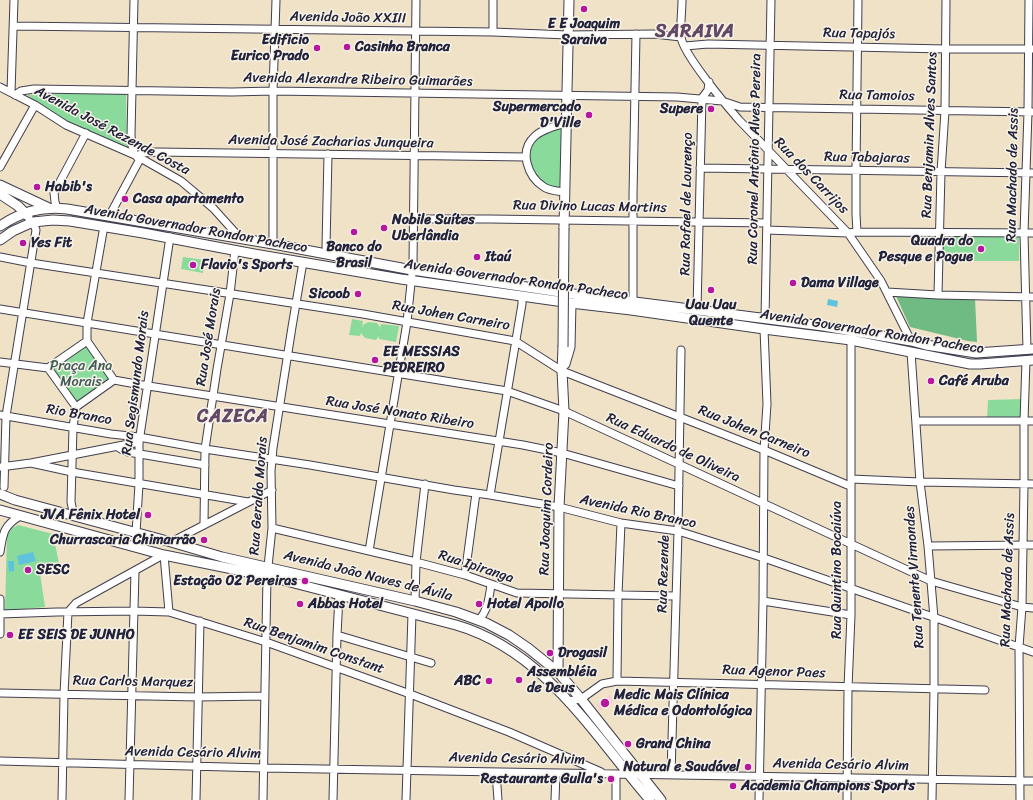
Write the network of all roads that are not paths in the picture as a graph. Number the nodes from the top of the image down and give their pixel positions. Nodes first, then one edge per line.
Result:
1 (14, 0) edge
2 (134, 0) edge
3 (276, 0) edge
4 (416, 0) edge
5 (493, 0) edge
6 (569, 0) edge
7 (682, 0) edge
8 (771, 0) edge
9 (858, 0) edge
10 (946, 0) edge
11 (1029, 0) edge
12 (14, 26) junction
13 (133, 27) junction
14 (275, 30) junction
15 (416, 31) junction
16 (492, 32) junction
17 (568, 34) junction
18 (636, 34) junction
19 (681, 37) junction
20 (684, 46) junction
21 (770, 46) junction
22 (858, 48) junction
23 (946, 49) junction
24 (1031, 49) edge
25 (709, 82) junction
26 (0, 87) edge
27 (133, 90) junction
28 (273, 91) junction
29 (13, 93) junction
30 (416, 94) junction
31 (567, 96) junction
32 (636, 97) junction
33 (702, 98) junction
34 (722, 100) junction
35 (34, 105) junction
36 (770, 108) junction
37 (857, 109) junction
38 (945, 111) junction
39 (1030, 112) edge
40 (566, 123) junction
41 (86, 133) junction
42 (768, 150) junction
43 (273, 153) junction
44 (328, 154) junction
45 (414, 155) junction
46 (137, 157) junction
47 (526, 157) junction
48 (0, 167) edge
49 (700, 168) junction
50 (768, 170) junction
51 (788, 170) junction
52 (856, 170) junction
53 (941, 172) junction
54 (1029, 173) edge
55 (0, 184) edge
56 (565, 192) junction
57 (0, 194) edge
58 (53, 208) junction
59 (25, 212) junction
60 (111, 216) junction
61 (413, 219) junction
62 (633, 221) junction
63 (699, 222) junction
64 (564, 224) junction
65 (34, 225) junction
66 (0, 226) edge
67 (767, 226) junction
68 (104, 229) junction
69 (857, 232) junction
70 (848, 233) junction
71 (940, 233) junction
72 (1024, 233) junction
73 (1033, 233) edge
74 (170, 238) junction
75 (241, 239) junction
76 (0, 240) edge
77 (273, 244) junction
78 (235, 250) junction
79 (333, 256) junction
80 (0, 257) edge
81 (303, 262) junction
82 (31, 263) junction
83 (412, 270) junction
84 (97, 272) junction
85 (411, 281) junction
86 (163, 283) junction
87 (888, 292) junction
88 (230, 294) junction
89 (938, 295) junction
90 (522, 296) junction
91 (1029, 297) edge
92 (633, 301) junction
93 (571, 303) junction
94 (296, 304) junction
95 (0, 309) edge
96 (697, 310) junction
97 (23, 313) junction
98 (766, 319) junction
99 (407, 322) junction
100 (87, 323) junction
101 (764, 330) junction
102 (154, 334) junction
103 (851, 340) junction
104 (87, 341) junction
105 (515, 341) junction
106 (912, 341) junction
107 (221, 344) junction
108 (681, 350) dead end
109 (1030, 350) edge
110 (911, 352) junction
111 (288, 356) junction
112 (1030, 360) edge
113 (0, 362) edge
114 (14, 364) junction
115 (48, 368) junction
116 (562, 371) junction
117 (399, 374) junction
118 (114, 380) junction
119 (147, 386) junction
120 (507, 391) junction
121 (212, 396) junction
122 (280, 406) junction
123 (76, 407) junction
124 (564, 411) junction
125 (3, 416) edge
126 (680, 416) junction
127 (916, 421) junction
128 (1024, 421) junction
129 (1033, 421) edge
130 (390, 425) junction
131 (72, 427) junction
132 (139, 440) junction
133 (499, 442) junction
134 (118, 447) junction
135 (205, 449) junction
136 (764, 450) junction
137 (139, 453) junction
138 (562, 453) junction
139 (72, 455) junction
140 (272, 459) junction
141 (31, 463) junction
142 (679, 464) junction
143 (205, 465) junction
144 (3, 467) edge
145 (72, 472) junction
146 (382, 477) junction
147 (920, 482) junction
148 (851, 483) junction
149 (139, 484) junction
150 (426, 484) junction
151 (1024, 484) junction
152 (1033, 484) edge
153 (679, 486) junction
154 (2, 490) edge
155 (272, 490) junction
156 (476, 493) junction
157 (490, 494) junction
158 (205, 495) junction
159 (248, 502) junction
160 (764, 505) junction
161 (559, 507) junction
162 (0, 510) edge
163 (20, 516) junction
164 (74, 516) junction
165 (621, 523) junction
166 (204, 524) junction
167 (272, 528) junction
168 (70, 530) junction
169 (678, 531) junction
170 (136, 533) junction
171 (171, 542) junction
172 (850, 544) junction
173 (1023, 545) junction
174 (1033, 545) edge
175 (928, 546) junction
176 (369, 551) junction
177 (0, 552) edge
178 (164, 555) junction
179 (764, 558) junction
180 (416, 562) junction
181 (268, 566) junction
182 (135, 571) junction
183 (267, 576) junction
184 (465, 576) junction
185 (931, 581) junction
186 (491, 585) junction
187 (851, 589) junction
188 (559, 594) junction
189 (618, 594) junction
190 (339, 596) junction
191 (676, 596) junction
192 (0, 599) edge
193 (415, 601) junction
194 (764, 601) junction
195 (1022, 608) junction
196 (1033, 608) edge
197 (133, 611) junction
198 (68, 612) junction
199 (169, 612) junction
200 (0, 614) edge
201 (412, 614) junction
202 (851, 614) junction
203 (934, 618) junction
204 (479, 620) junction
205 (200, 621) junction
206 (0, 634) edge
207 (337, 635) junction
208 (266, 642) junction
209 (1019, 647) junction
210 (1033, 652) edge
211 (411, 656) junction
212 (431, 663) dead end
213 (336, 667) junction
214 (558, 672) junction
215 (617, 681) junction
216 (674, 682) junction
217 (762, 684) junction
218 (848, 688) junction
219 (934, 688) junction
220 (985, 690) dead end
221 (0, 693) edge
222 (64, 694) junction
223 (131, 694) junction
224 (410, 694) junction
225 (265, 696) junction
226 (198, 697) junction
227 (581, 699) junction
228 (568, 701) junction
229 (0, 761) edge
230 (63, 763) junction
231 (130, 764) junction
232 (197, 766) junction
233 (264, 768) junction
234 (334, 769) junction
235 (407, 770) junction
236 (496, 772) junction
237 (556, 773) junction
238 (605, 773) junction
239 (616, 774) junction
240 (627, 774) junction
241 (640, 774) junction
242 (671, 775) junction
243 (759, 776) junction
244 (847, 778) junction
245 (932, 780) junction
246 (1020, 781) junction
247 (1033, 781) edge
248 (62, 800) edge
249 (129, 800) edge
250 (196, 800) edge
251 (263, 800) edge
252 (333, 800) edge
253 (406, 800) edge
254 (498, 800) edge
255 (555, 800) edge
256 (616, 800) edge
257 (650, 800) edge
258 (661, 800) edge
259 (759, 800) edge
260 (847, 800) edge
261 (932, 800) edge
262 (1020, 800) edge

1 - 12 street
2 - 13 street
3 - 14 street
4 - 15 street
5 - 16 street
6 - 17 main road, Rua Joaquim Cordeiro
7 - 19 street, Rua dos Carrijos
8 - 21 street, Rua Coronel Antônio Alves Pereira
9 - 22 street
10 - 23 street, Rua Benjamin Alves Santos
11 - 24 street, Rua Machado de Assis
12 - 13 street, Avenida João XXIII
12 - 29 street
13 - 14 street, Avenida João XXIII
13 - 27 street
14 - 15 street, Avenida João XXIII
14 - 28 street
15 - 16 street, Avenida João XXIII
15 - 30 street
16 - 17 street, Avenida João XXIII
17 - 18 street, Avenida João XXIII
17 - 31 main road, Rua Joaquim Cordeiro
18 - 19 street, Avenida João XXIII
18 - 32 street
19 - 20 street, Rua dos Carrijos
20 - 21 street, Rua Tapajós
20 - 25 street, Rua dos Carrijos
21 - 22 street, Rua Tapajós
21 - 36 street, Rua Coronel Antônio Alves Pereira
22 - 23 street, Rua Tapajós
22 - 37 street
23 - 24 street, Rua Tapajós
23 - 38 street, Rua Benjamin Alves Santos
24 - 39 street, Rua Machado de Assis
25 - 33 street
25 - 34 street, Rua dos Carrijos
26 - 29 street, Avenida José Rezende Costa
27 - 28 street, Avenida Alexandre Ribeiro Guimarães
27 - 29 street, Avenida Alexandre Ribeiro Guimarães
27 - 46 street
28 - 30 street, Avenida Alexandre Ribeiro Guimarães
28 - 43 street
29 - 35 street, Avenida José Rezende Costa
30 - 31 street, Avenida Alexandre Ribeiro Guimarães
30 - 45 street
31 - 32 street, Avenida Alexandre Ribeiro Guimarães
31 - 40 main road, Rua Joaquim Cordeiro
32 - 33 street, Avenida Alexandre Ribeiro Guimarães
32 - 62 street
33 - 34 street, Avenida Alexandre Ribeiro Guimarães
33 - 49 street, Rua Rafael de Lourenço
34 - 36 street, Rua Tamoios
34 - 42 street, Rua dos Carrijos
35 - 41 street, Avenida José Rezende Costa
35 - 48 street
36 - 37 street, Rua Tamoios
36 - 42 street, Rua Coronel Antônio Alves Pereira
37 - 38 street, Rua Tamoios
37 - 52 street
38 - 39 street, Rua Tamoios
38 - 53 street, Rua Benjamin Alves Santos
39 - 54 street, Rua Machado de Assis
40 - 47 street
40 - 56 main road, Rua Joaquim Cordeiro
41 - 46 street, Avenida José Rezende Costa
41 - 58 street
42 - 50 street, Rua Coronel Antônio Alves Pereira
42 - 51 street, Rua dos Carrijos
43 - 44 street, Avenida José Zacharias Junqueira
43 - 46 street, Avenida José Zacharias Junqueira
43 - 77 street
44 - 45 street, Avenida José Zacharias Junqueira
44 - 79 street
45 - 47 street, Avenida José Zacharias Junqueira
45 - 61 street
46 - 60 street
46 - 75 street, Avenida José Rezende Costa
47 - 56 street
49 - 50 street, Rua Tabajaras
49 - 63 street, Rua Rafael de Lourenço
50 - 51 street, Rua Tabajaras
50 - 67 street, Rua Coronel Antônio Alves Pereira
51 - 52 street, Rua Tabajaras
51 - 70 street, Rua dos Carrijos
52 - 53 street, Rua Tabajaras
52 - 69 street
53 - 54 street, Rua Tabajaras
53 - 71 street, Rua Benjamin Alves Santos
54 - 72 street, Rua Machado de Assis
55 - 58 main road
56 - 64 main road, Rua Joaquim Cordeiro
57 - 59 main road
58 - 59 main road, Avenida Governador Rondon Pacheco
58 - 60 main road, Avenida Governador Rondon Pacheco
59 - 65 main road
59 - 66 main road, Avenida Governador Rondon Pacheco
60 - 75 main road, Avenida Governador Rondon Pacheco
61 - 64 street, Rua Divino Lucas Martins
61 - 83 street
62 - 63 street, Rua Divino Lucas Martins
62 - 64 street, Rua Divino Lucas Martins
62 - 92 street
63 - 67 street, Rua Divino Lucas Martins
63 - 96 street, Rua Rafael de Lourenço
64 - 116 main road, Rua Joaquim Cordeiro, bridge
65 - 68 main road, Avenida Governador Rondon Pacheco
65 - 76 main road, Avenida Governador Rondon Pacheco
65 - 82 street
67 - 70 street, Rua Divino Lucas Martins
67 - 98 street, Rua Coronel Antônio Alves Pereira
68 - 74 main road, Avenida Governador Rondon Pacheco
68 - 84 street
69 - 70 street, Rua Divino Lucas Martins
69 - 71 street, Rua Divino Lucas Martins
70 - 87 street, Rua dos Carrijos
71 - 72 street, Rua Divino Lucas Martins
71 - 89 street, Rua Benjamin Alves Santos
72 - 73 street, Rua Divino Lucas Martins
72 - 91 street, Rua Machado de Assis
74 - 78 main road, Avenida Governador Rondon Pacheco
74 - 86 street, Rua Segismundo Morais
75 - 77 main road, Avenida Governador Rondon Pacheco
77 - 79 main road, Avenida Governador Rondon Pacheco
78 - 81 main road, Avenida Governador Rondon Pacheco
78 - 88 street, Rua José Morais
79 - 83 main road, Avenida Governador Rondon Pacheco
80 - 82 street, Rua Johen Carneiro
81 - 85 main road, Avenida Governador Rondon Pacheco
81 - 94 street, Rua Geraldo Morais
82 - 84 street, Rua Johen Carneiro
82 - 97 street
83 - 85 street
83 - 92 main road, Avenida Governador Rondon Pacheco
84 - 86 street, Rua Johen Carneiro
84 - 100 street
85 - 90 main road, Avenida Governador Rondon Pacheco
85 - 99 street
86 - 88 street, Rua Johen Carneiro
86 - 102 street, Rua Segismundo Morais
87 - 89 street
87 - 106 street, Rua dos Carrijos
88 - 94 street, Rua Johen Carneiro
88 - 107 street, Rua José Morais
89 - 91 street
90 - 93 main road, Avenida Governador Rondon Pacheco
90 - 105 street
91 - 109 street, Rua Machado de Assis
92 - 96 main road, Avenida Governador Rondon Pacheco
93 - 101 main road, Avenida Governador Rondon Pacheco
93 - 116 main road
94 - 99 street, Rua Johen Carneiro
94 - 111 street, Rua Geraldo Morais
95 - 97 street, Rua Eduardo de Oliveira
96 - 98 main road, Avenida Governador Rondon Pacheco
97 - 100 street, Rua Eduardo de Oliveira
97 - 114 street
98 - 106 main road, Avenida Governador Rondon Pacheco
99 - 105 street, Rua Johen Carneiro
99 - 117 street
100 - 102 street, Rua Eduardo de Oliveira
100 - 104 street
101 - 103 main road, Avenida Governador Rondon Pacheco
101 - 136 street
102 - 107 street, Rua Eduardo de Oliveira
102 - 119 street, Rua Segismundo Morais
103 - 110 main road, Avenida Governador Rondon Pacheco
103 - 148 street, Rua Quintino Bocaiúva
104 - 115 street
104 - 118 street
105 - 116 street, Rua Johen Carneiro
105 - 120 street
106 - 109 main road, Avenida Governador Rondon Pacheco
107 - 111 street, Rua Eduardo de Oliveira
107 - 121 street, Rua José Morais
108 - 126 street, Rua Rezende
110 - 112 main road, Avenida Governador Rondon Pacheco
110 - 127 street, Rua Tenente Virmondes
111 - 117 street, Rua Eduardo de Oliveira
111 - 122 street, Rua Geraldo Morais
112 - 128 street, Rua Machado de Assis
113 - 114 street
114 - 115 street
114 - 125 street
115 - 123 street
116 - 124 main road, Rua Joaquim Cordeiro
116 - 126 street, Rua Johen Carneiro
117 - 120 street, Rua Eduardo de Oliveira
117 - 130 street
118 - 119 street, Rua José Nonato Ribeiro
118 - 123 street
119 - 121 street, Rua José Nonato Ribeiro
119 - 132 street, Rua Segismundo Morais
120 - 124 street, Rua Eduardo de Oliveira
120 - 133 street
121 - 122 street, Rua José Nonato Ribeiro
121 - 135 street, Rua José Morais
122 - 130 street, Rua José Nonato Ribeiro
122 - 140 street, Rua Geraldo Morais
123 - 131 street
124 - 138 main road, Rua Joaquim Cordeiro
124 - 142 street, Rua Eduardo de Oliveira
125 - 131 street, Rio Branco
125 - 144 street
126 - 136 street, Rua Johen Carneiro
126 - 142 street, Rua Rezende
127 - 128 street
127 - 147 street, Rua Tenente Virmondes
128 - 129 street
128 - 151 street, Rua Machado de Assis
130 - 133 street, Rua José Nonato Ribeiro
130 - 146 street
131 - 132 street, Rio Branco
131 - 139 street
132 - 134 street
132 - 135 street, Rio Branco
132 - 137 street, Rua Segismundo Morais
133 - 138 street, Rua José Nonato Ribeiro
133 - 157 street
134 - 137 street
134 - 139 street
135 - 140 street, Rio Branco
135 - 143 street, Rua José Morais
136 - 148 street, Rua Johen Carneiro
136 - 160 street
137 - 143 street
137 - 149 street, Rua Segismundo Morais
138 - 153 street, Rua José Nonato Ribeiro
138 - 161 main road, Rua Joaquim Cordeiro
139 - 141 street
139 - 145 street
140 - 146 street, Avenida Rio Branco
140 - 155 street, Rua Geraldo Morais
141 - 144 street
141 - 145 street
142 - 153 street, Rua Rezende
142 - 160 street, Rua Eduardo de Oliveira
143 - 158 street, Rua José Morais
144 - 154 street
145 - 149 street
145 - 164 street
146 - 150 street, Avenida Rio Branco
146 - 176 street
147 - 148 street
147 - 151 street
147 - 175 street, Rua Tenente Virmondes
148 - 172 street, Rua Quintino Bocaiúva
149 - 158 street
149 - 170 street, Rua Segismundo Morais
150 - 156 street, Avenida Rio Branco
150 - 180 street
151 - 152 street
151 - 173 street, Rua Machado de Assis
153 - 169 street, Rua Rezende
154 - 164 main road, Avenida João Naves de Ávila
155 - 159 street
155 - 167 street, Rua Geraldo Morais
156 - 157 street, Avenida Rio Branco
156 - 184 street
157 - 161 street, Avenida Rio Branco
158 - 159 street
158 - 166 street, Rua José Morais
159 - 166 street
160 - 172 street, Rua Eduardo de Oliveira
160 - 179 street
161 - 165 street, Avenida Rio Branco
161 - 188 main road, Rua Joaquim Cordeiro
162 - 163 main road, Avenida João Naves de Ávila
163 - 168 main road, Avenida João Naves de Ávila
163 - 177 street
164 - 168 main road
164 - 170 main road, Avenida João Naves de Ávila
165 - 169 street, Avenida Rio Branco
165 - 189 street
166 - 171 street
167 - 176 street, Rua Ipiranga
167 - 181 street, Rua Geraldo Morais
168 - 178 main road, Avenida João Naves de Ávila
169 - 179 street, Avenida Rio Branco
169 - 191 street, Rua Rezende
170 - 171 main road, Avenida João Naves de Ávila
171 - 181 main road, Avenida João Naves de Ávila
172 - 185 street, Rua Eduardo de Oliveira
172 - 187 street, Rua Quintino Bocaiúva
173 - 174 street
173 - 175 street
173 - 195 street, Rua Machado de Assis
175 - 185 street, Rua Tenente Virmondes
176 - 180 street, Rua Ipiranga
178 - 182 street
178 - 183 main road, Avenida João Naves de Ávila
178 - 199 street
179 - 187 street, Avenida Rio Branco
179 - 194 street
180 - 184 street, Rua Ipiranga
180 - 193 street
181 - 183 street, Rua Geraldo Morais
181 - 193 main road, Avenida João Naves de Ávila
182 - 197 street
182 - 198 street
183 - 190 main road, Avenida João Naves de Ávila
183 - 208 street, Rua Geraldo Morais
184 - 186 street, Rua Ipiranga
185 - 195 street, Rua Eduardo de Oliveira
185 - 203 street, Rua Tenente Virmondes
186 - 188 street, Rua Ipiranga
186 - 204 street
187 - 202 street, Rua Quintino Bocaiúva
187 - 203 street, Avenida Rio Branco
188 - 189 street, Rua Ipiranga
188 - 214 main road, Rua Joaquim Cordeiro
189 - 191 street, Rua Ipiranga
189 - 215 street
190 - 201 main road, Avenida João Naves de Ávila
190 - 207 street
191 - 216 street, Rua Rezende
192 - 200 street
193 - 204 main road, Avenida João Naves de Ávila
194 - 202 street
194 - 217 street
195 - 196 street, Rua Eduardo de Oliveira
195 - 209 street, Rua Machado de Assis
197 - 198 street, Rua Benjamim Constant
197 - 199 street, Rua Benjamim Constant
197 - 223 street
198 - 200 street, Rua Benjamim Constant
198 - 222 street
199 - 205 street, Rua Benjamim Constant
200 - 206 street
201 - 211 street
201 - 228 main road, Avenida João Naves de Ávila
202 - 218 street, Rua Quintino Bocaiúva
203 - 209 street, Avenida Rio Branco
203 - 219 street, Rua Tenente Virmondes
204 - 214 main road, Avenida João Naves de Ávila
205 - 208 street, Rua Benjamim Constant
205 - 226 street
207 - 211 street
207 - 213 street
208 - 213 street, Rua Benjamim Constant
208 - 225 street, Rua Geraldo Morais
209 - 210 street, Avenida Rio Branco
209 - 246 street, Rua Machado de Assis
211 - 212 street
211 - 224 street
213 - 224 street, Rua Benjamim Constant
213 - 234 street
214 - 227 main road, Avenida João Naves de Ávila
215 - 216 street, Rua Agenor Paes
215 - 227 street, Rua Agenor Paes
216 - 217 street, Rua Agenor Paes
216 - 242 street, Rua Rezende
217 - 218 street, Rua Agenor Paes
217 - 243 street
218 - 219 street, Rua Agenor Paes
218 - 244 street, Rua Quintino Bocaiúva
219 - 220 street, Rua Agenor Paes
219 - 245 street, Rua Tenente Virmondes
221 - 222 street, Rua Carlos Marquez
222 - 223 street, Rua Carlos Marquez
222 - 230 street
223 - 226 street, Rua Carlos Marquez
223 - 231 street
224 - 235 street
224 - 238 street, Rua Benjamim Constant
225 - 226 street, Rua Carlos Marquez
225 - 233 street, Rua Geraldo Morais
226 - 232 street
227 - 228 street, Rua Agenor Paes
227 - 241 main road, Avenida João Naves de Ávila
228 - 240 main road, Avenida João Naves de Ávila
229 - 230 street, Avenida Cesário Alvim
230 - 231 street, Avenida Cesário Alvim
230 - 248 street
231 - 232 street, Avenida Cesário Alvim
231 - 249 street
232 - 233 street, Avenida Cesário Alvim
232 - 250 street
233 - 234 street, Avenida Cesário Alvim
233 - 251 street, Rua Geraldo Morais
234 - 235 street, Avenida Cesário Alvim
234 - 252 street
235 - 236 street, Avenida Cesário Alvim
235 - 253 street
236 - 237 street, Avenida Cesário Alvim
236 - 254 street
237 - 238 street, Avenida Cesário Alvim
237 - 255 street
238 - 239 street, Avenida Cesário Alvim
239 - 240 street, Avenida Cesário Alvim
239 - 256 street
240 - 241 street, Avenida Cesário Alvim
240 - 257 main road, Avenida João Naves de Ávila
241 - 242 street, Avenida Cesário Alvim
241 - 258 main road, Avenida João Naves de Ávila
242 - 243 street, Avenida Cesário Alvim
243 - 244 street, Avenida Cesário Alvim
243 - 259 street
244 - 245 street, Avenida Cesário Alvim
244 - 260 street, Rua Quintino Bocaiúva
245 - 246 street, Avenida Cesário Alvim
245 - 261 street, Rua Tenente Virmondes
246 - 247 street, Avenida Cesário Alvim
246 - 262 street, Rua Machado de Assis

